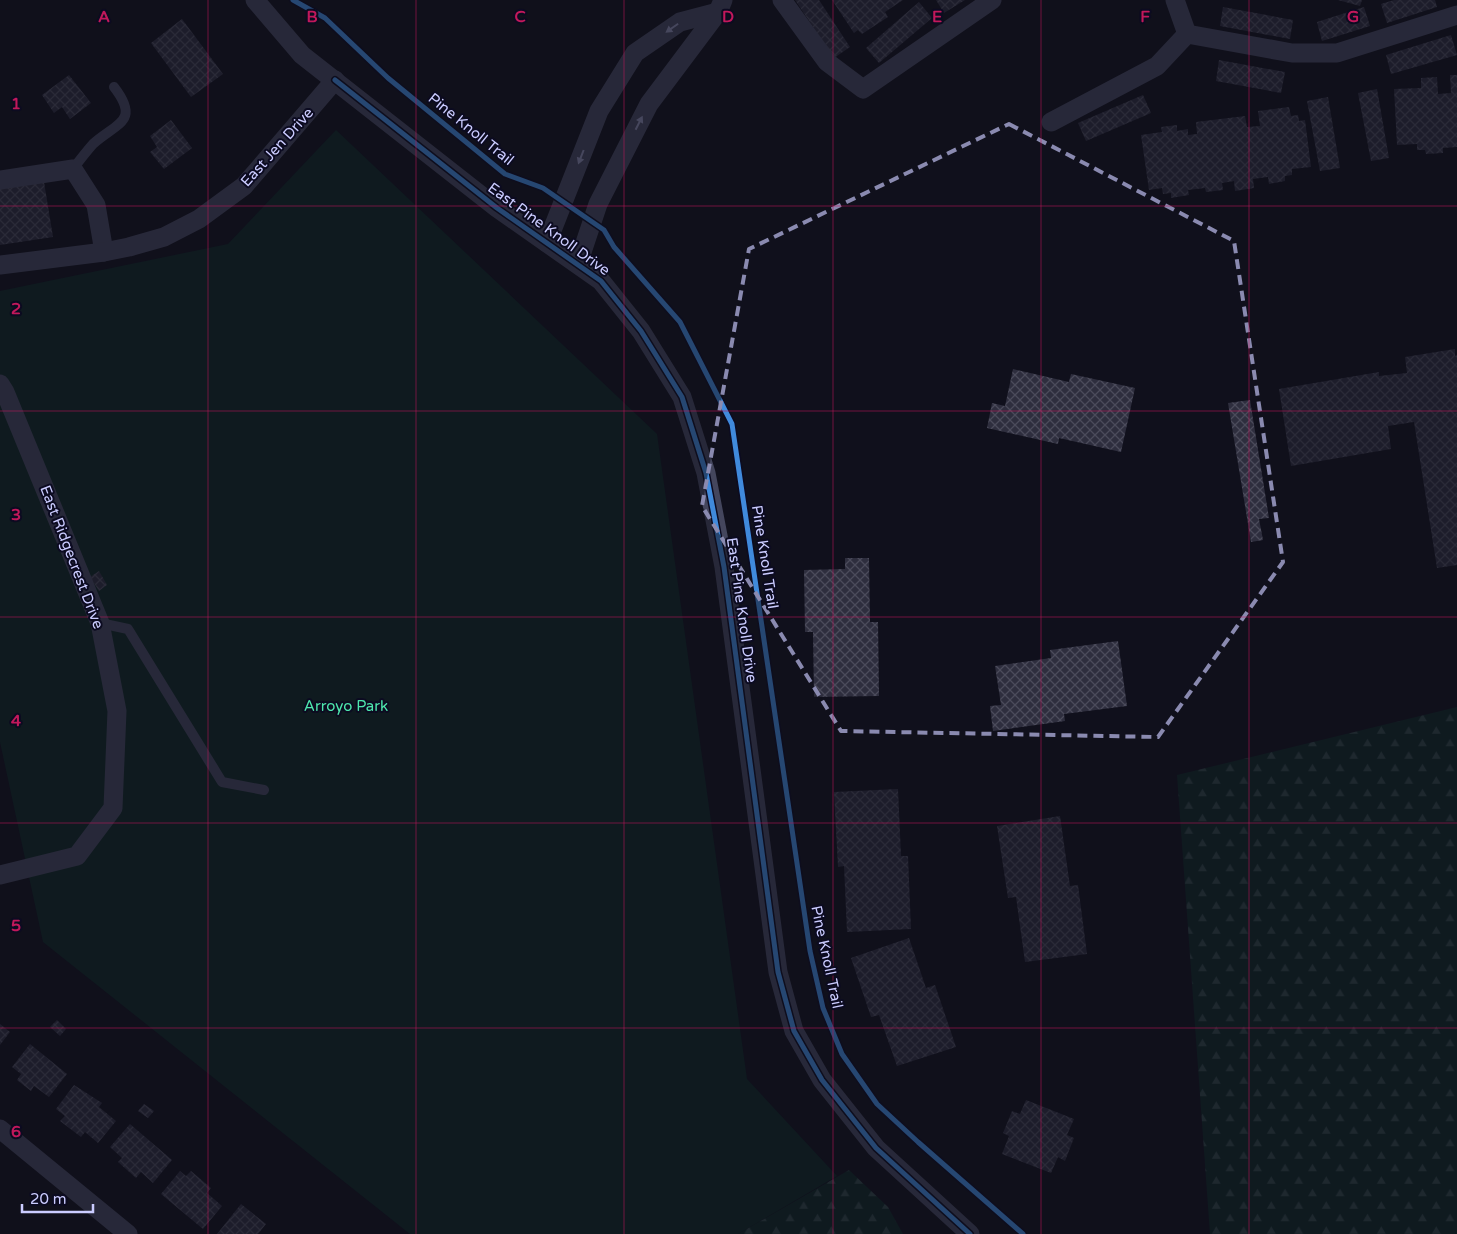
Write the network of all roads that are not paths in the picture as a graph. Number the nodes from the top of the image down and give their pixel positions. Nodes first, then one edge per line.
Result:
1 (255, 0) edge
2 (782, 0) edge
3 (992, 0) edge
4 (1175, 0) edge
5 (720, 6) edge
6 (1457, 15) edge
7 (1188, 34) junction
8 (335, 80) junction
9 (114, 86) dead end
10 (1051, 122) dead end
11 (73, 169) junction
12 (0, 180) edge
13 (547, 243) junction
14 (104, 252) junction
15 (578, 264) junction
16 (0, 265) edge
17 (0, 384) edge
18 (100, 623) junction
19 (264, 790) dead end
20 (0, 875) edge
21 (0, 1129) edge
22 (128, 1234) edge
23 (970, 1234) edge

1 - 8 street, East Pine Knoll Drive
2 - 3 street
4 - 7 street
5 -> 13 street
15 -> 5 street
6 - 7 street
7 - 10 street
8 - 13 street, East Pine Knoll Drive
8 - 14 street, East Jen Drive
9 - 11 lane
11 - 12 street
11 - 14 street
13 - 15 street, East Pine Knoll Drive
14 - 16 street, East Jen Drive
15 - 23 street, East Pine Knoll Drive
17 - 18 street, East Ridgecrest Drive
18 - 19 lane
18 - 20 street, East Ridgecrest Drive
21 - 22 street

